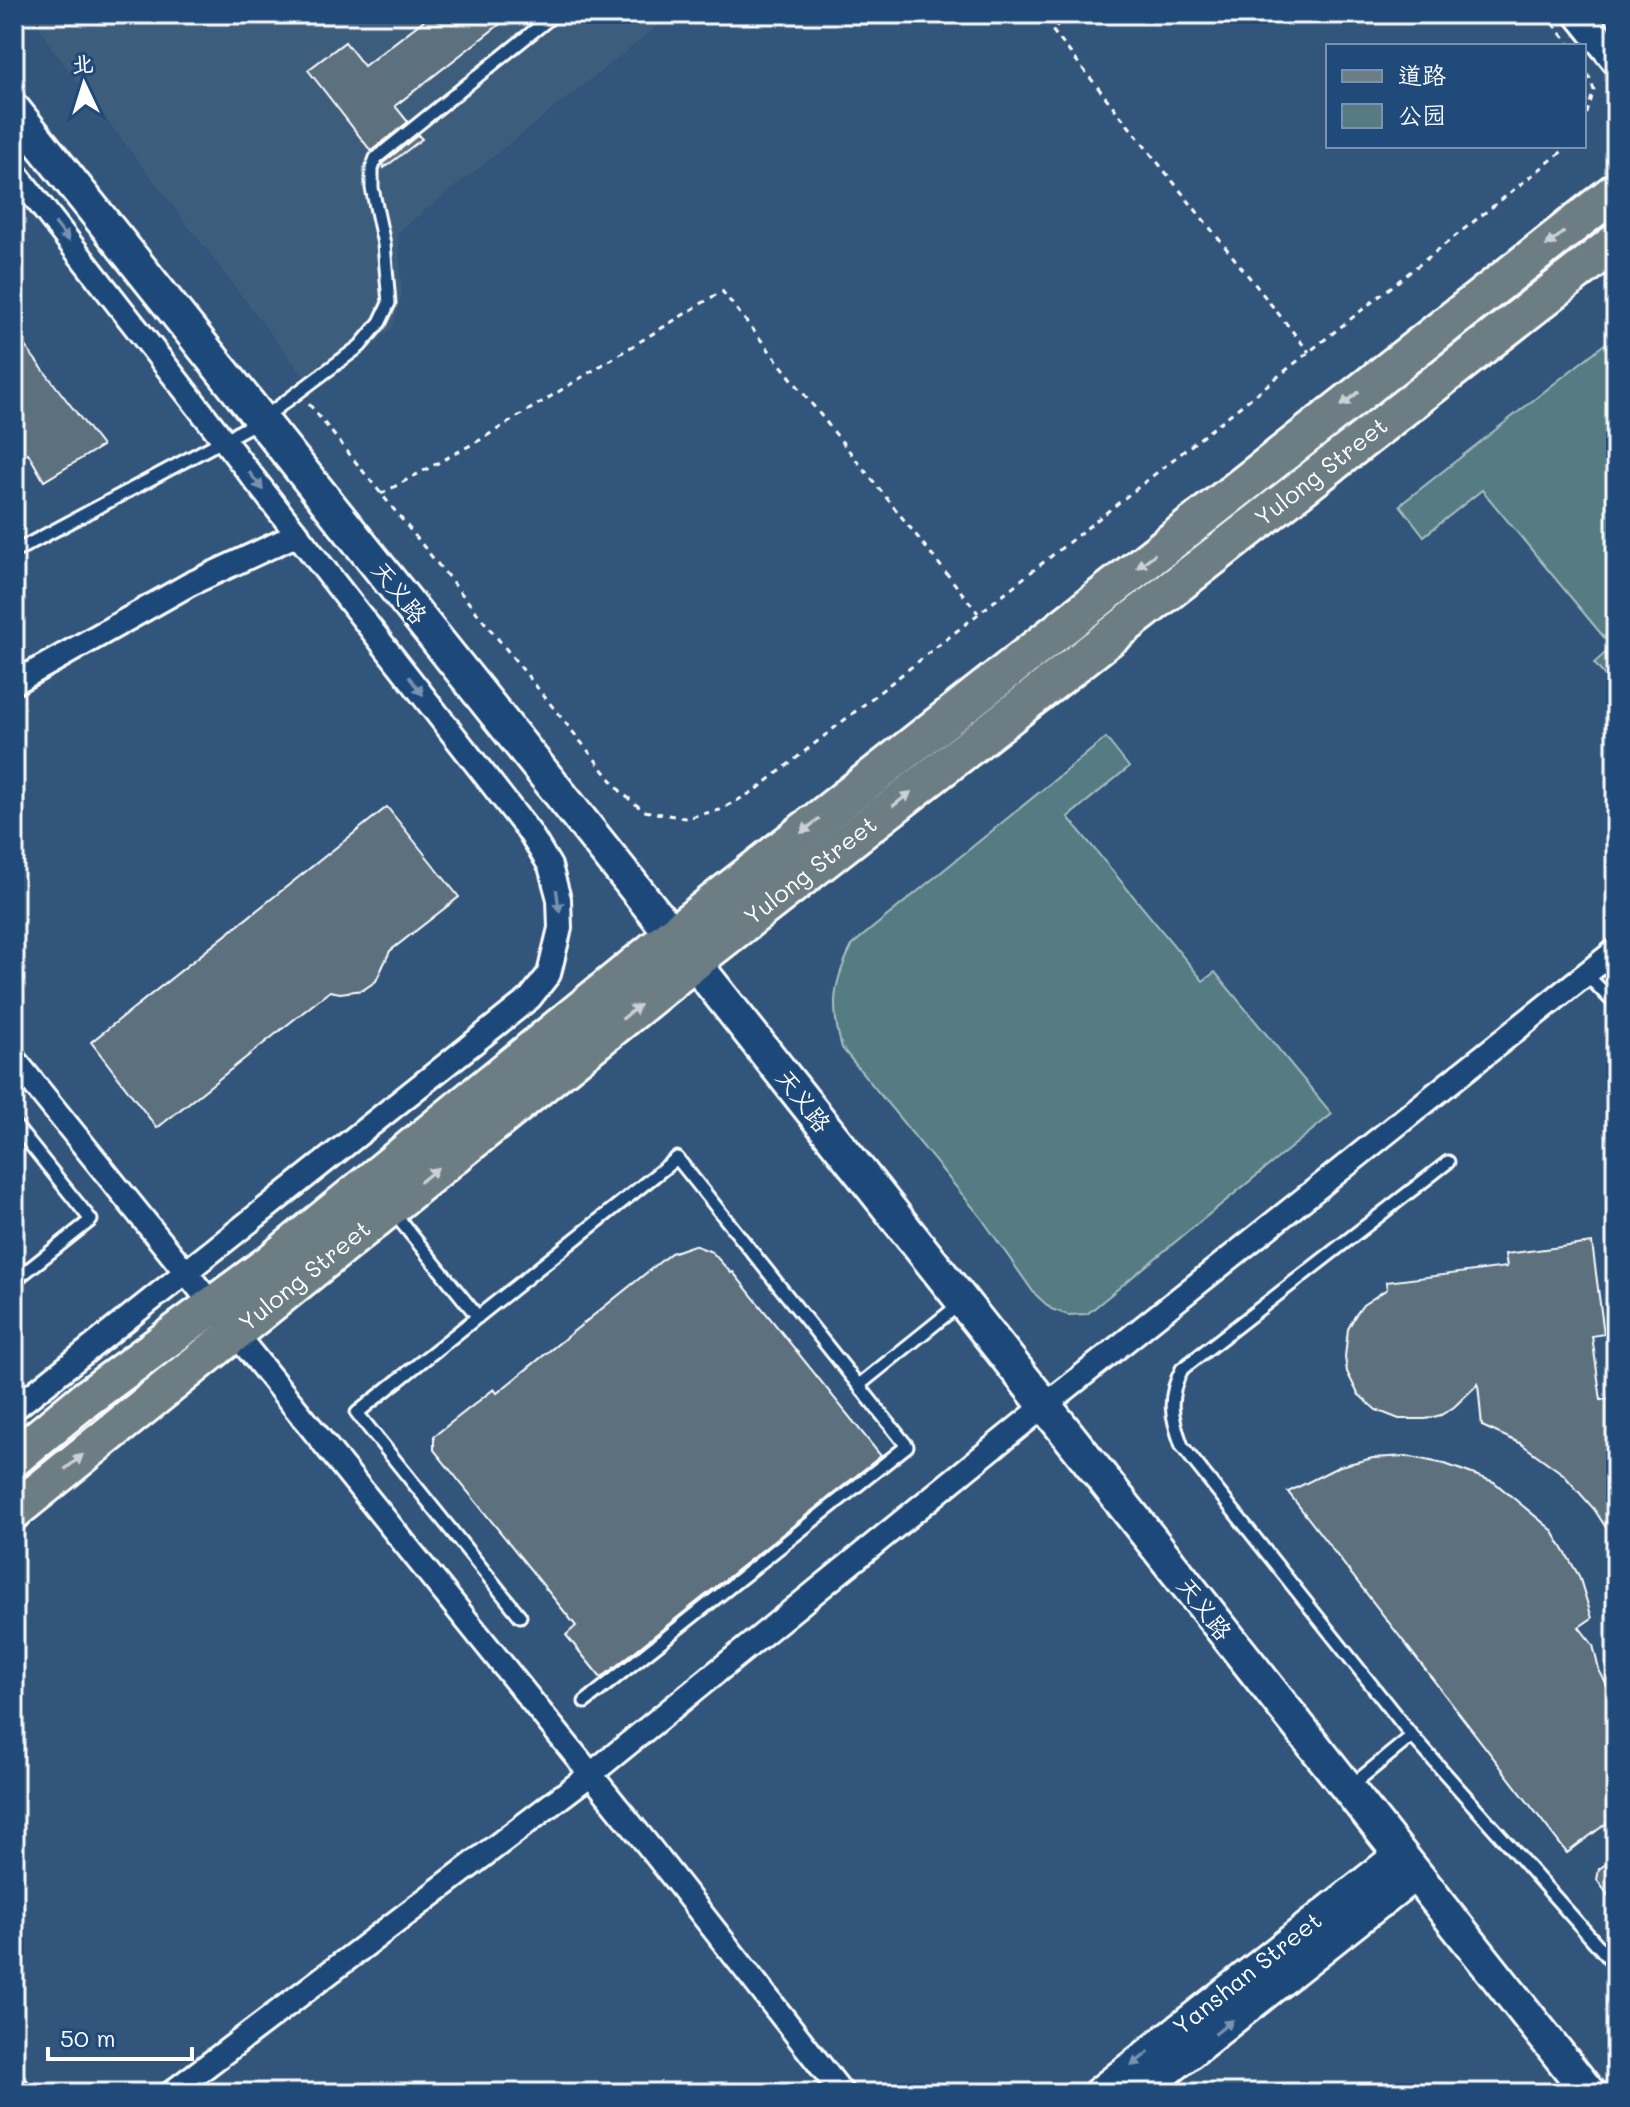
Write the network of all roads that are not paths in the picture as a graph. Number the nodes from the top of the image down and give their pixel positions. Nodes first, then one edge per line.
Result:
1 (555, 14) edge
2 (1579, 14) edge
3 (1616, 60) edge
4 (14, 110) edge
5 (14, 171) edge
6 (1616, 191) edge
7 (1616, 242) edge
8 (261, 420) junction
9 (224, 439) junction
10 (298, 534) junction
11 (14, 552) edge
12 (14, 683) edge
13 (683, 948) junction
14 (1616, 950) edge
15 (1586, 974) junction
16 (1616, 1005) edge
17 (14, 1059) edge
18 (14, 1124) edge
19 (1448, 1162) dead end
20 (389, 1207) junction
21 (187, 1271) junction
22 (14, 1281) edge
23 (962, 1303) junction
24 (478, 1317) junction
25 (224, 1318) junction
26 (859, 1385) junction
27 (18, 1397) edge
28 (1043, 1407) junction
29 (14, 1458) edge
30 (14, 1511) edge
31 (520, 1616) dead end
32 (585, 1702) dead end
33 (1412, 1736) junction
34 (591, 1774) junction
35 (1347, 1789) junction
36 (1407, 1865) junction
37 (1616, 1966) edge
38 (171, 2093) edge
39 (842, 2093) edge
40 (1097, 2093) edge
41 (1141, 2093) edge
42 (1589, 2093) edge

1 - 8 lane
2 - 3 street
4 - 8 main road, 天义路
5 -> 9 street
6 -> 13 main road, Yulong Street
13 -> 7 main road, Yulong Street
8 - 9 lane
8 - 13 main road, 天义路
9 -> 10 street
9 - 11 lane
10 - 12 street
10 -> 21 street
20 -> 13 main road, Yulong Street
13 - 23 main road, 天义路
13 - 25 main road, Yulong Street
14 - 15 street
15 - 16 lane
15 - 28 street
17 - 21 street
18 - 22 lane
19 - 33 lane
20 - 24 lane
20 - 25 main road, Yulong Street
21 - 25 street
21 - 27 street
23 - 26 lane
23 - 28 main road, 天义路
24 - 26 lane
24 - 31 lane
25 - 29 main road, Yulong Street
30 -> 25 main road, Yulong Street
25 - 34 street
26 - 32 lane
28 - 34 street
28 - 35 main road, 天义路
33 - 35 lane
33 - 37 lane
34 - 38 street
34 - 39 street
35 - 36 main road, 天义路
36 -> 40 street, Yanshan Street
41 -> 36 street, Yanshan Street
36 - 42 main road, 天义路

